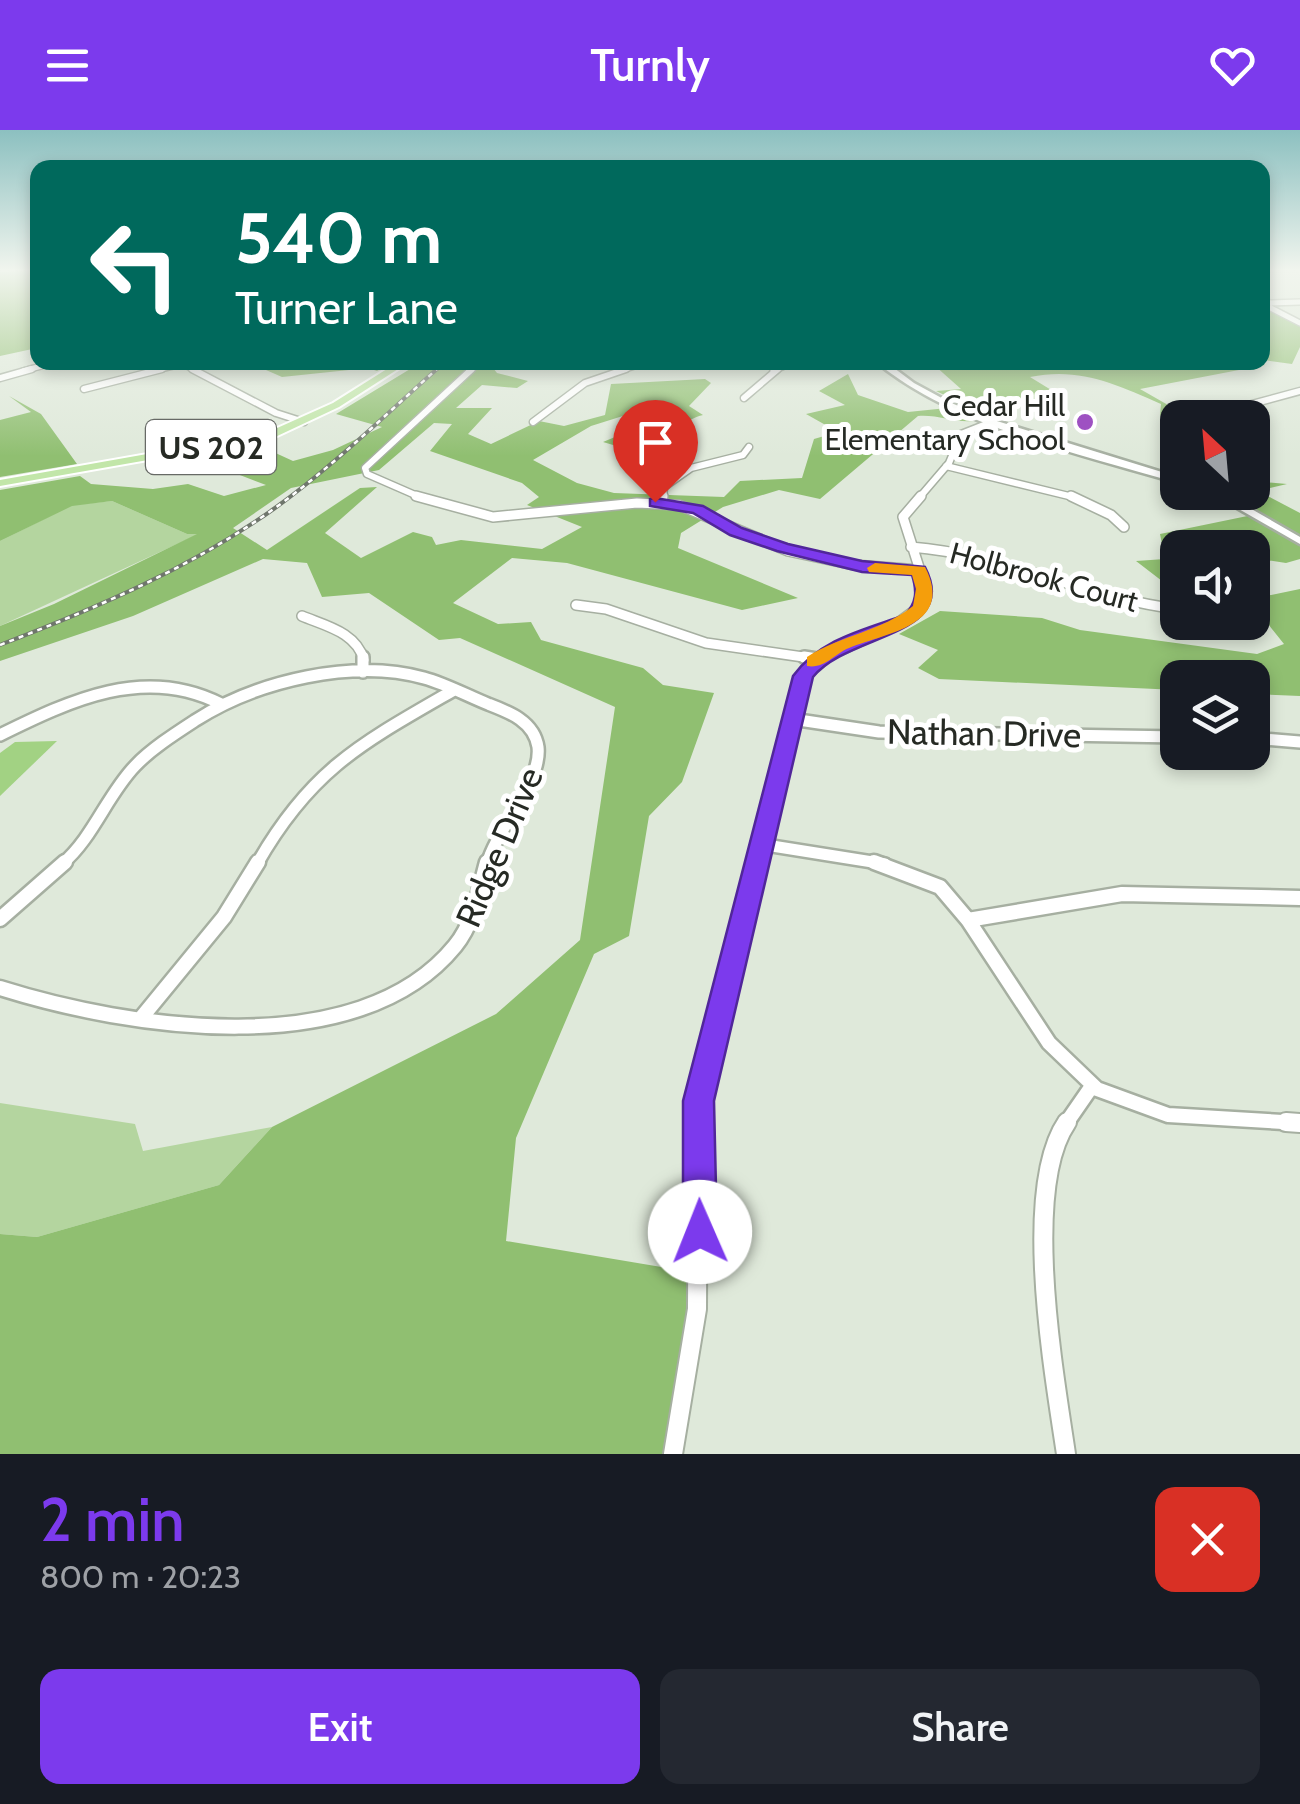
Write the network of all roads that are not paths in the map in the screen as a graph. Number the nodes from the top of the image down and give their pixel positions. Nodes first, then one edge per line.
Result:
1 (30, 363) edge
2 (30, 368) edge
3 (154, 370) edge
4 (193, 370) edge
5 (392, 370) edge
6 (471, 370) edge
7 (624, 370) edge
8 (776, 370) edge
9 (890, 370) edge
10 (0, 374) edge
11 (84, 389) dead end
12 (1300, 392) edge
13 (744, 398) dead end
14 (1269, 400) edge
15 (304, 422) junction
16 (532, 422) dead end
17 (994, 422) junction
18 (749, 446) dead end
19 (946, 466) junction
20 (1160, 474) edge
21 (0, 483) edge
22 (662, 503) junction
23 (1246, 510) edge
24 (1124, 527) dead end
25 (1300, 541) edge
26 (911, 546) junction
27 (919, 570) junction
28 (576, 605) dead end
29 (1160, 606) edge
30 (302, 616) dead end
31 (816, 659) junction
32 (363, 672) junction
33 (454, 690) junction
34 (222, 704) junction
35 (792, 719) junction
36 (0, 735) edge
37 (1160, 737) edge
38 (1270, 740) edge
39 (1300, 742) edge
40 (760, 844) junction
41 (1300, 898) edge
42 (0, 919) edge
43 (968, 920) junction
44 (0, 988) edge
45 (142, 1018) junction
46 (1092, 1086) junction
47 (1300, 1123) edge
48 (672, 1454) edge
49 (1066, 1454) edge

1 - 10 street
2 - 10 street
3 - 11 street
4 - 15 street
5 - 15 main road, US 202
6 - 22 street
7 - 16 street
8 - 13 street
9 - 17 street
12 - 14 street
15 - 21 main road, US 202
17 - 19 street
17 - 20 street
18 - 22 street
19 - 24 street
19 - 26 street
22 - 27 street
23 - 25 street
26 - 27 street
26 - 29 street, Holbrook Court
27 - 31 street
28 - 31 street
30 - 32 street
31 - 35 street
32 - 33 street, Ridge Drive
32 - 34 street, Ridge Drive
33 - 45 street
33 - 45 street, Ridge Drive
34 - 36 street
34 - 42 street, Ridge Drive
35 - 37 street, Nathan Drive
35 - 40 street
38 - 39 street
40 - 43 street
40 - 48 street
41 - 43 street
43 - 46 street
44 - 45 street, Ridge Drive
46 - 47 street
46 - 49 street

